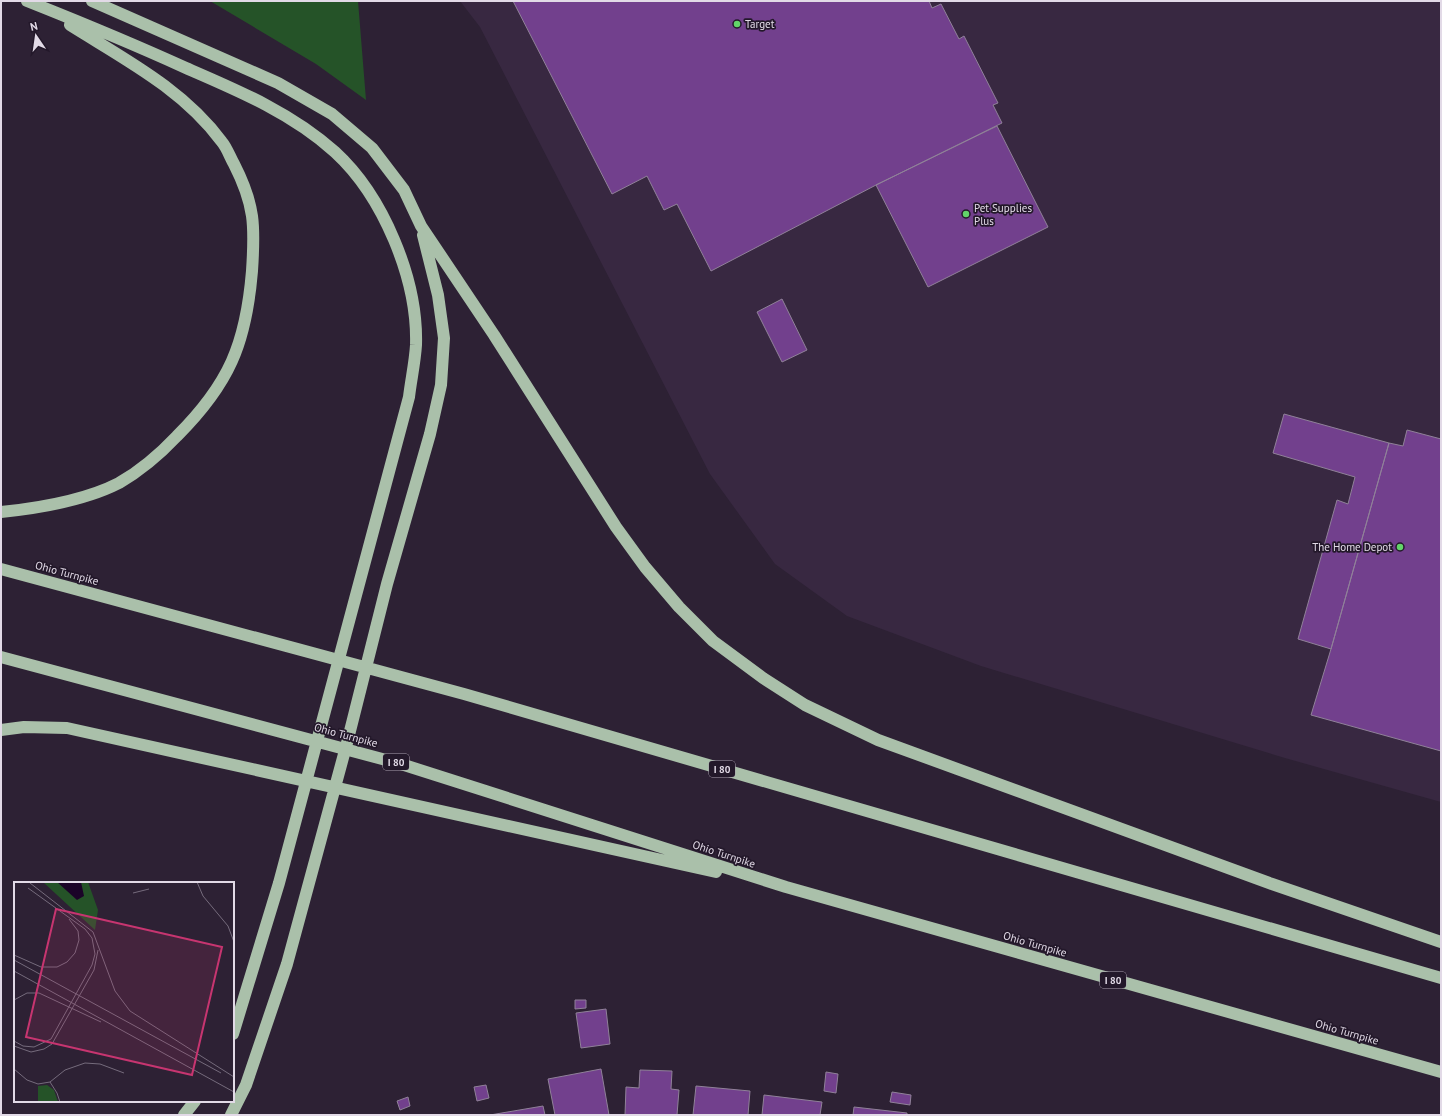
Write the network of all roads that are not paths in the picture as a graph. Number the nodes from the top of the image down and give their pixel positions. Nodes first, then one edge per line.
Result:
1 (27, 1) edge
2 (92, 1) edge
3 (40, 6) junction
4 (421, 226) junction
5 (1, 512) edge
6 (1, 570) edge
7 (1, 657) edge
8 (1, 730) edge
9 (786, 887) junction
10 (1441, 942) edge
11 (1441, 978) edge
12 (234, 1031) edge
13 (1441, 1072) edge
14 (194, 1102) edge
15 (184, 1115) edge
16 (231, 1115) edge

1 - 3 highway
2 - 4 highway
3 - 5 highway
3 - 12 highway
4 - 10 highway
4 - 16 highway
6 - 11 highway, Ohio Turnpike / I 80
7 - 9 highway, Ohio Turnpike / I 80
8 - 9 highway
9 - 13 highway, Ohio Turnpike / I 80
14 - 15 highway

